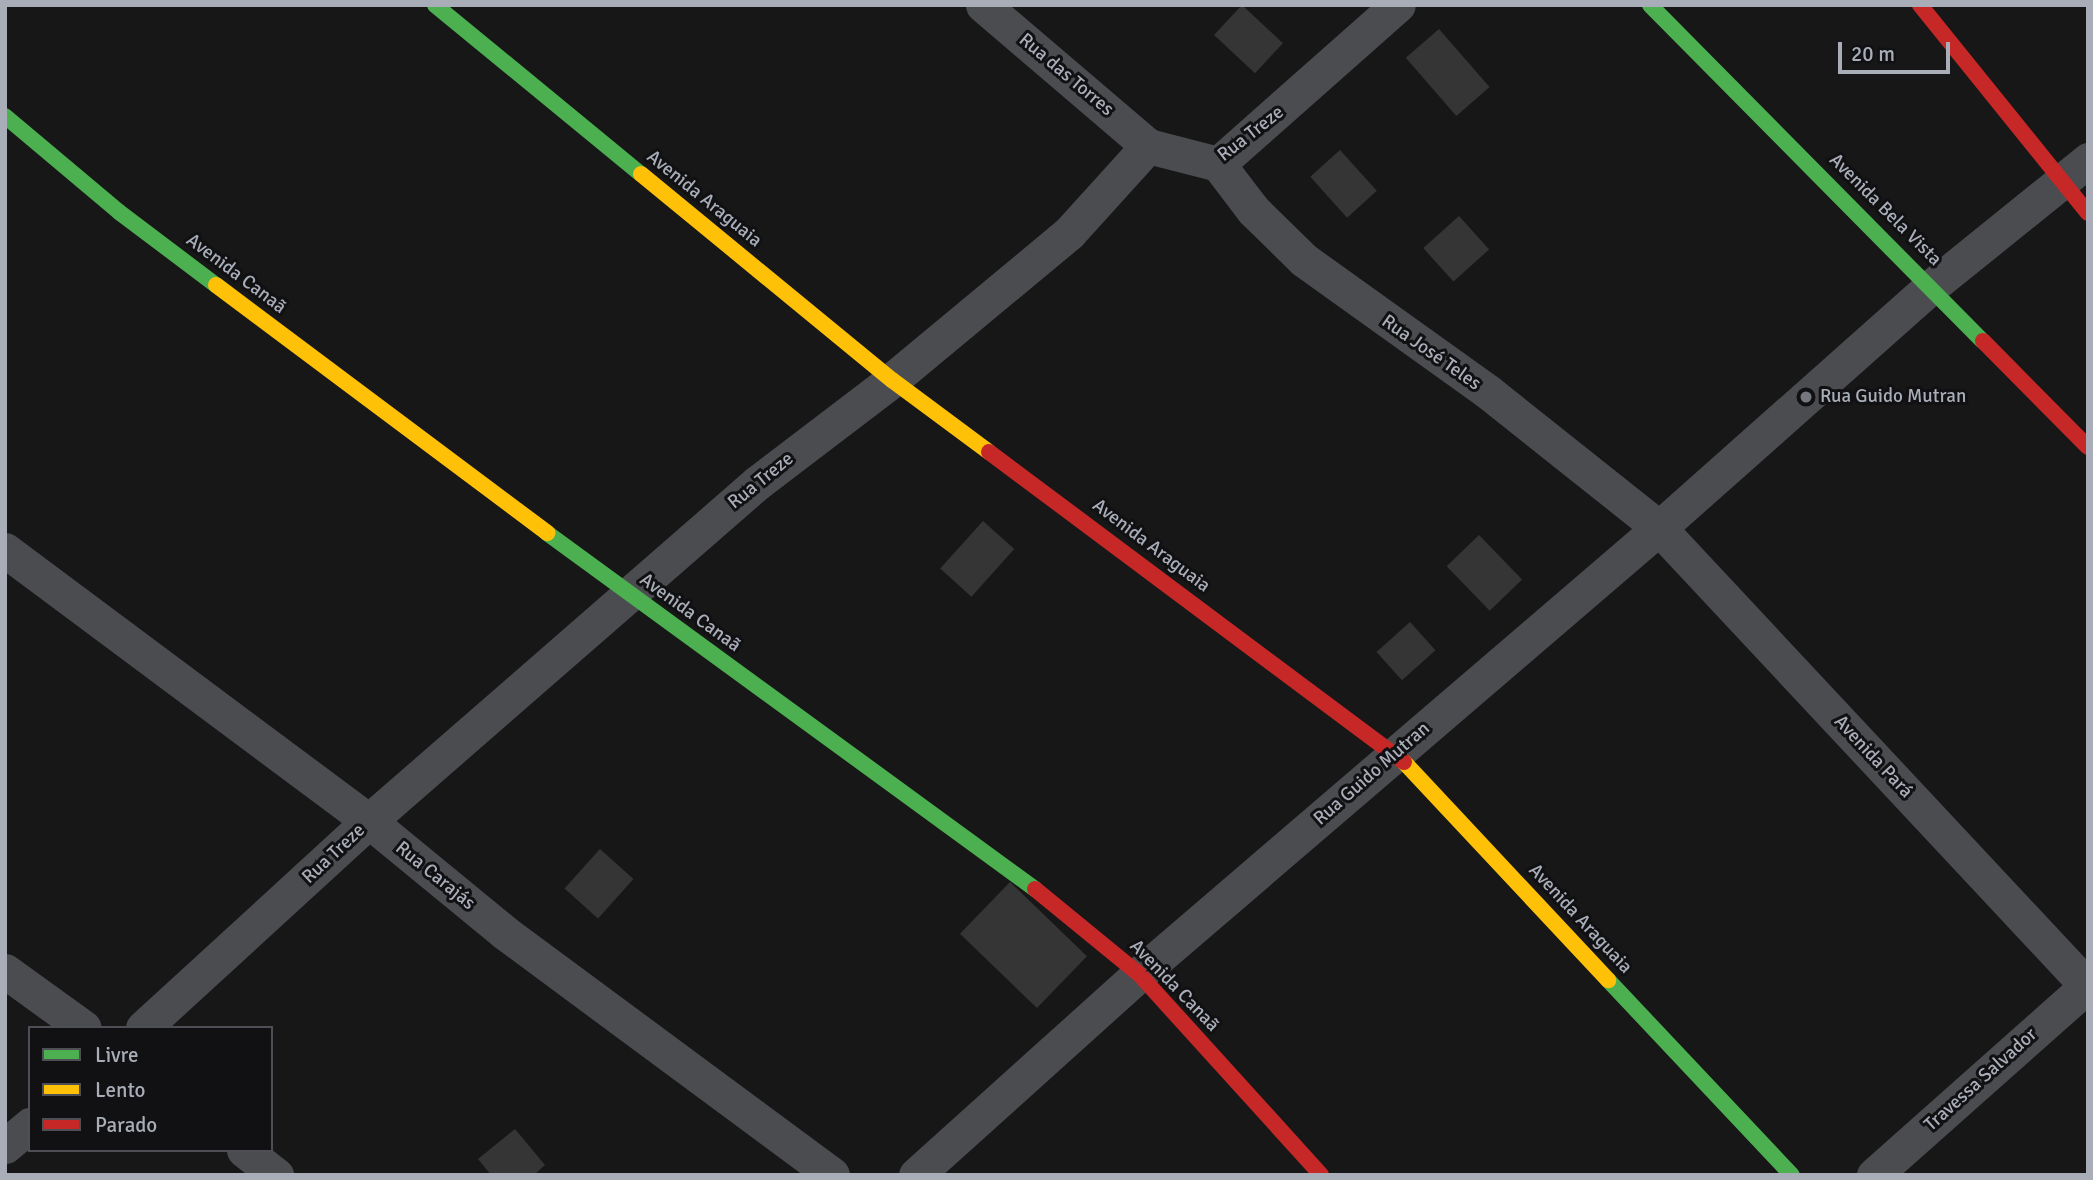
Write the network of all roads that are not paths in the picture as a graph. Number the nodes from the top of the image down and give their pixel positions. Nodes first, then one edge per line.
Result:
1 (435, 5) edge
2 (983, 5) edge
3 (1398, 5) edge
4 (1650, 5) edge
5 (1920, 5) edge
6 (5, 116) edge
7 (1148, 145) junction
8 (2088, 160) edge
9 (1218, 164) junction
10 (2062, 184) junction
11 (2088, 213) edge
12 (1932, 286) junction
13 (892, 380) junction
14 (2088, 447) edge
15 (1659, 528) junction
16 (5, 550) edge
17 (629, 594) junction
18 (1395, 753) junction
19 (369, 821) junction
20 (5, 971) edge
21 (1139, 974) junction
22 (2087, 986) edge
23 (81, 1026) edge
24 (145, 1026) edge
25 (28, 1127) edge
26 (5, 1146) edge
27 (246, 1152) edge
28 (275, 1175) edge
29 (832, 1175) edge
30 (916, 1175) edge
31 (1321, 1175) edge
32 (1791, 1175) edge
33 (1874, 1175) edge

1 - 13 street, Avenida Araguaia
2 - 7 street, Rua das Torres
3 - 9 street, Rua Treze
4 - 12 street, Avenida Bela Vista
5 - 10 street
6 - 17 street, Avenida Canaã
7 - 9 street, Rua Treze
7 - 13 street, Rua Treze
8 - 10 street, Rua Guido Mutran
9 - 15 street, Rua José Teles
10 - 11 street
10 - 12 street, Rua Guido Mutran
12 - 14 street, Avenida Bela Vista
12 - 15 street, Rua Guido Mutran
13 - 17 street, Rua Treze
13 - 18 street, Avenida Araguaia
15 - 18 street, Rua Guido Mutran
15 - 22 street, Avenida Pará
16 - 19 street, Rua Carajás
17 - 19 street, Rua Treze
17 - 21 street, Avenida Canaã
18 - 21 street, Rua Guido Mutran
18 - 32 street, Avenida Araguaia
19 - 24 street, Rua Treze
19 - 29 street, Rua Carajás
20 - 23 street
21 - 30 street, Rua Guido Mutran
21 - 31 street, Avenida Canaã
22 - 33 street, Travessa Salvador
25 - 26 street
27 - 28 street

